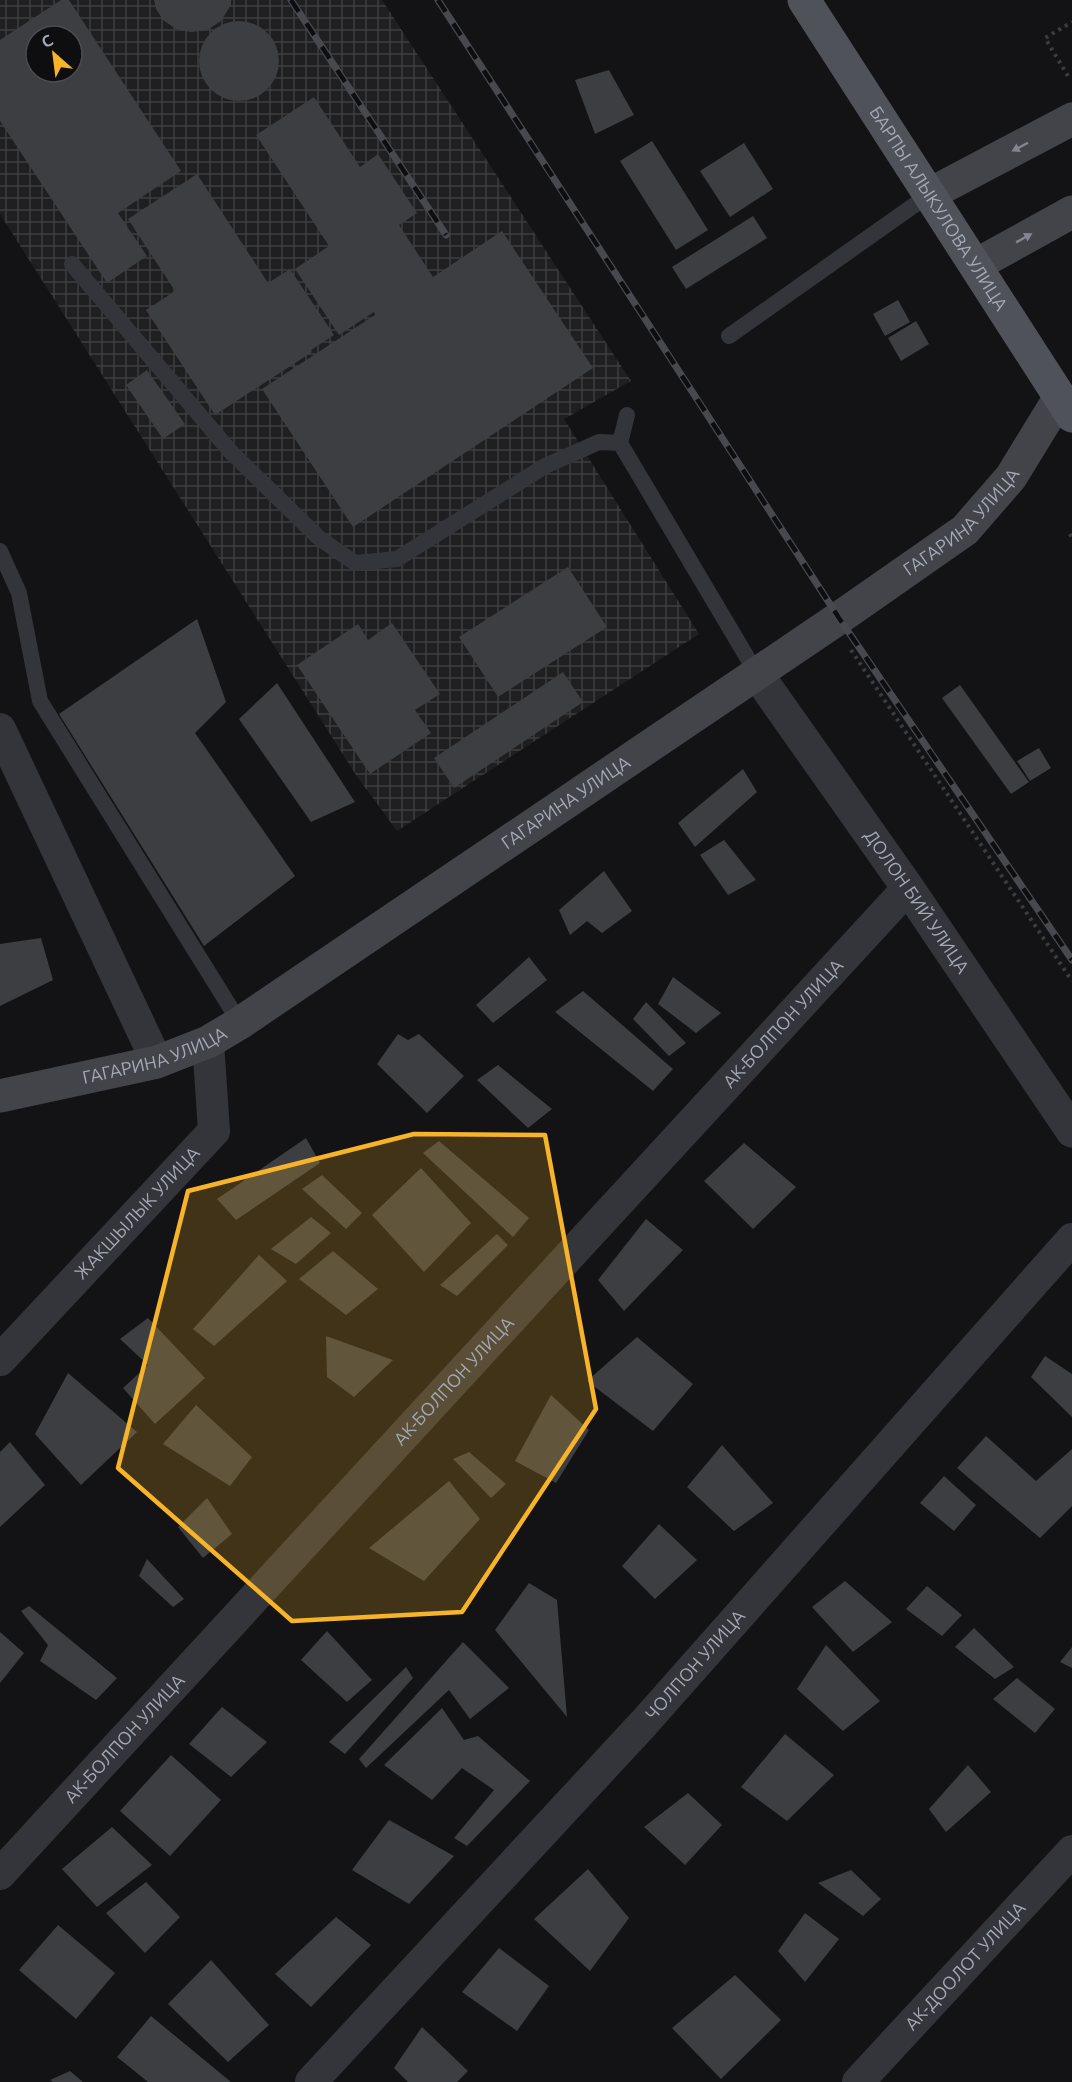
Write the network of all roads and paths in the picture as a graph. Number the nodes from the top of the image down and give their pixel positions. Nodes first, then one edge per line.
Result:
1 (804, 0) edge
2 (1072, 22) edge
3 (1068, 76) dead end
4 (1072, 119) edge
5 (930, 194) junction
6 (1072, 212) edge
7 (72, 264) dead end
8 (976, 265) junction
9 (729, 336) dead end
10 (1066, 406) edge
11 (627, 415) dead end
12 (620, 443) junction
13 (0, 550) edge
14 (833, 622) junction
15 (757, 674) junction
16 (0, 729) edge
17 (908, 888) junction
18 (1072, 981) edge
19 (240, 1023) junction
20 (208, 1042) junction
21 (156, 1062) junction
22 (0, 1096) edge
23 (1072, 1131) edge
24 (1072, 1239) edge
25 (0, 1360) edge
26 (1072, 1851) edge
27 (0, 1874) edge
28 (311, 2082) edge
29 (858, 2082) edge

1 - 5 main road, БАРПЫ АЛЫКУЛОВА УЛИЦА
2 - 3 path
4 -> 5 main road
5 - 8 main road, БАРПЫ АЛЫКУЛОВА УЛИЦА
5 - 9 lane
8 -> 6 main road
7 - 12 lane
8 - 10 main road, БАРПЫ АЛЫКУЛОВА УЛИЦА
10 - 14 main road, ГАГАРИНА УЛИЦА
11 - 12 lane
12 - 15 lane
13 - 19 lane
14 - 15 main road, ГАГАРИНА УЛИЦА
14 - 18 path
15 - 17 street, ДОЛОН БИЙ УЛИЦА
15 - 19 main road, ГАГАРИНА УЛИЦА
16 - 21 street
17 - 23 street, ДОЛОН БИЙ УЛИЦА
17 - 27 street, АК-БОЛПОН УЛИЦА
19 - 20 main road, ГАГАРИНА УЛИЦА
20 - 21 main road, ГАГАРИНА УЛИЦА
20 - 25 street, ЖАКШЫЛЫК УЛИЦА
21 - 22 main road, ГАГАРИНА УЛИЦА
24 - 28 street, ЧОЛПОН УЛИЦА
26 - 29 street, АК-ДООЛОТ УЛИЦА

